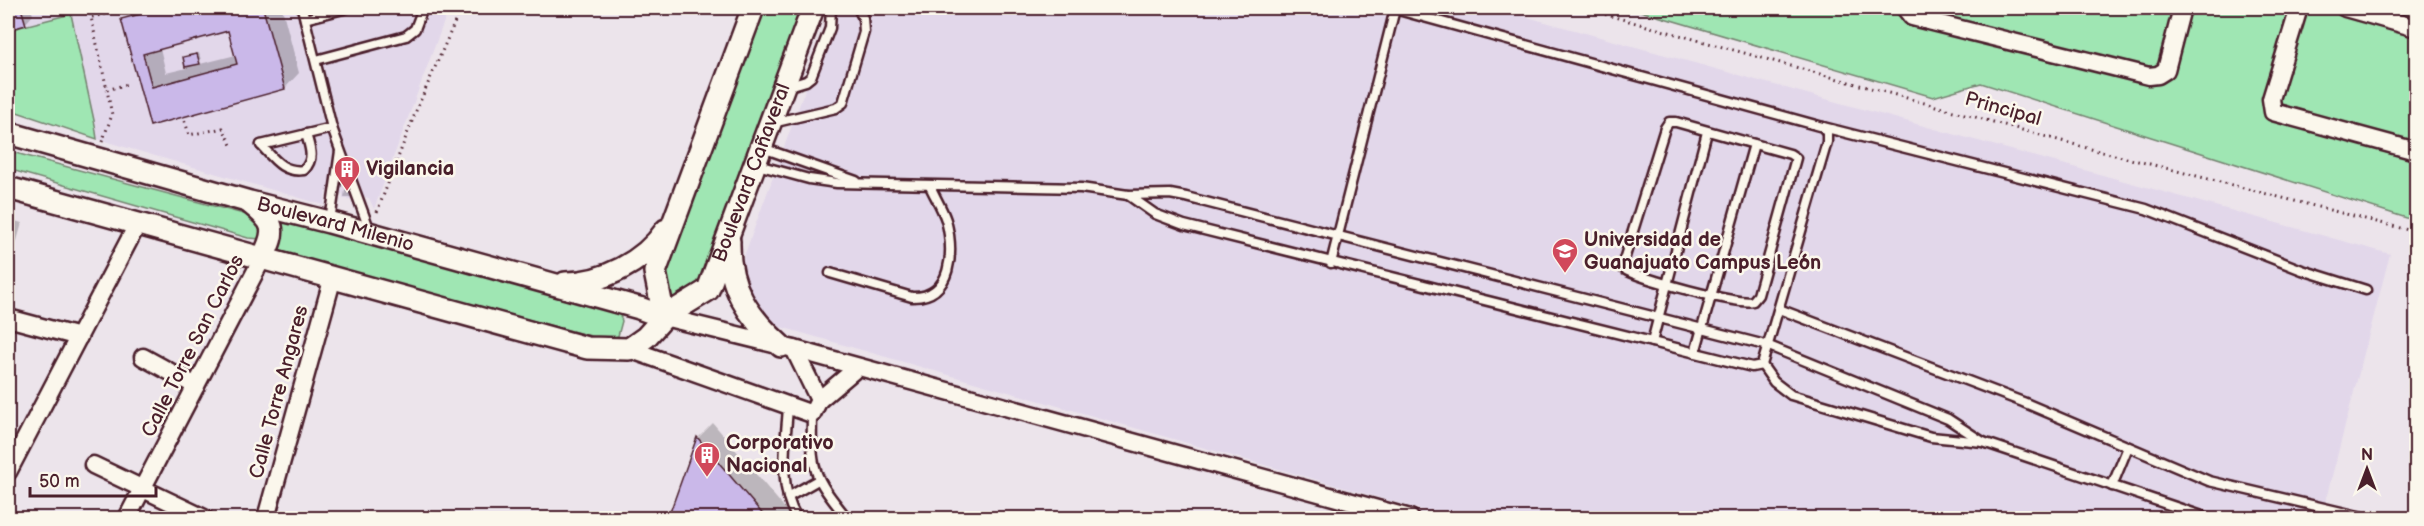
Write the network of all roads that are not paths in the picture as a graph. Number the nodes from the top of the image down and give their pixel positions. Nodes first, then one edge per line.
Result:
1 (302, 8) edge
2 (347, 8) edge
3 (423, 8) edge
4 (753, 8) edge
5 (813, 8) edge
6 (831, 8) edge
7 (858, 8) edge
8 (1393, 8) edge
9 (1905, 8) edge
10 (2182, 8) edge
11 (2299, 8) edge
12 (2345, 8) edge
13 (305, 19) junction
14 (2416, 28) edge
15 (316, 60) junction
16 (782, 88) junction
17 (769, 124) junction
18 (1823, 127) junction
19 (332, 128) junction
20 (1707, 132) junction
21 (8, 133) edge
22 (306, 134) junction
23 (1754, 144) junction
24 (340, 148) junction
25 (2416, 151) edge
26 (757, 155) junction
27 (859, 182) junction
28 (930, 186) junction
29 (8, 188) edge
30 (1128, 195) junction
31 (250, 202) junction
32 (675, 217) junction
33 (330, 222) junction
34 (138, 223) junction
35 (729, 229) junction
36 (371, 234) junction
37 (1338, 237) junction
38 (263, 257) junction
39 (1331, 263) junction
40 (830, 273) dead end
41 (333, 277) junction
42 (547, 283) junction
43 (1667, 283) junction
44 (2366, 290) dead end
45 (1711, 295) junction
46 (1779, 309) junction
47 (664, 317) junction
48 (8, 318) edge
49 (1659, 318) junction
50 (1702, 329) junction
51 (79, 337) junction
52 (1652, 342) junction
53 (1769, 346) junction
54 (787, 347) junction
55 (629, 349) junction
56 (1695, 353) junction
57 (143, 357) dead end
58 (1761, 365) junction
59 (858, 367) junction
60 (196, 386) junction
61 (788, 407) junction
62 (815, 407) junction
63 (1983, 442) junction
64 (14, 444) edge
65 (2128, 447) junction
66 (93, 465) dead end
67 (8, 472) edge
68 (818, 480) junction
69 (2112, 486) junction
70 (142, 489) junction
71 (788, 496) junction
72 (127, 519) edge
73 (204, 519) edge
74 (266, 519) edge
75 (797, 519) edge
76 (847, 519) edge
77 (1410, 519) edge
78 (2208, 519) edge
79 (2367, 519) edge

1 - 13 lane
2 - 13 lane
3 - 15 lane
4 - 32 street
5 - 16 street, Boulevard Cañaveral
6 - 16 lane
7 - 17 lane
8 - 18 lane
8 - 37 lane
9 - 10 street
11 - 25 street
12 - 14 street
13 - 15 lane
15 - 19 lane
16 - 17 street, Boulevard Cañaveral
17 - 26 street, Boulevard Cañaveral
18 - 44 lane
18 - 46 lane
19 - 22 lane
19 - 24 lane
20 - 23 lane
20 - 43 lane
20 - 43 lane
21 - 31 street, Boulevard Milenio
22 - 22 lane
23 - 45 lane
23 - 45 lane
24 - 33 lane
24 - 36 lane
26 - 27 lane
26 - 27 lane
26 - 35 street, Boulevard Cañaveral
27 - 28 lane
28 - 30 lane
28 - 40 lane
29 - 34 street
30 - 37 lane
30 - 39 lane
31 - 33 street, Boulevard Milenio
31 - 38 street
32 - 42 street
32 - 47 street
33 - 36 street, Boulevard Milenio
34 - 38 street
34 - 51 street
35 - 47 street, Boulevard Cañaveral
35 - 54 street
36 - 42 street, Boulevard Milenio
37 - 39 lane
37 - 49 lane
38 - 41 street
38 - 60 street, Calle Torre San Carlos
39 - 52 lane
41 - 55 street
41 - 74 street, Calle Torre Angares
42 - 47 street, Boulevard Milenio
43 - 45 lane
43 - 49 lane
45 - 50 lane
46 - 53 lane
46 - 65 lane
47 - 54 street
47 - 55 street, Boulevard Cañaveral
48 - 51 street
49 - 50 lane
49 - 52 lane
50 - 53 lane
50 - 56 lane
51 - 64 street
52 - 56 lane
53 - 58 lane
53 - 63 lane
54 - 59 street
54 - 62 street
55 - 61 street
56 - 58 lane
57 - 60 street
58 - 63 lane
59 - 62 street
59 - 77 street
60 - 70 street, Calle Torre San Carlos
61 - 62 street
61 - 71 lane
62 - 68 lane
63 - 69 lane
64 - 67 street
65 - 69 lane
65 - 79 lane
66 - 70 street
68 - 71 lane
68 - 76 lane
69 - 78 lane
70 - 72 street, Calle Torre San Carlos
70 - 73 street
71 - 75 lane

